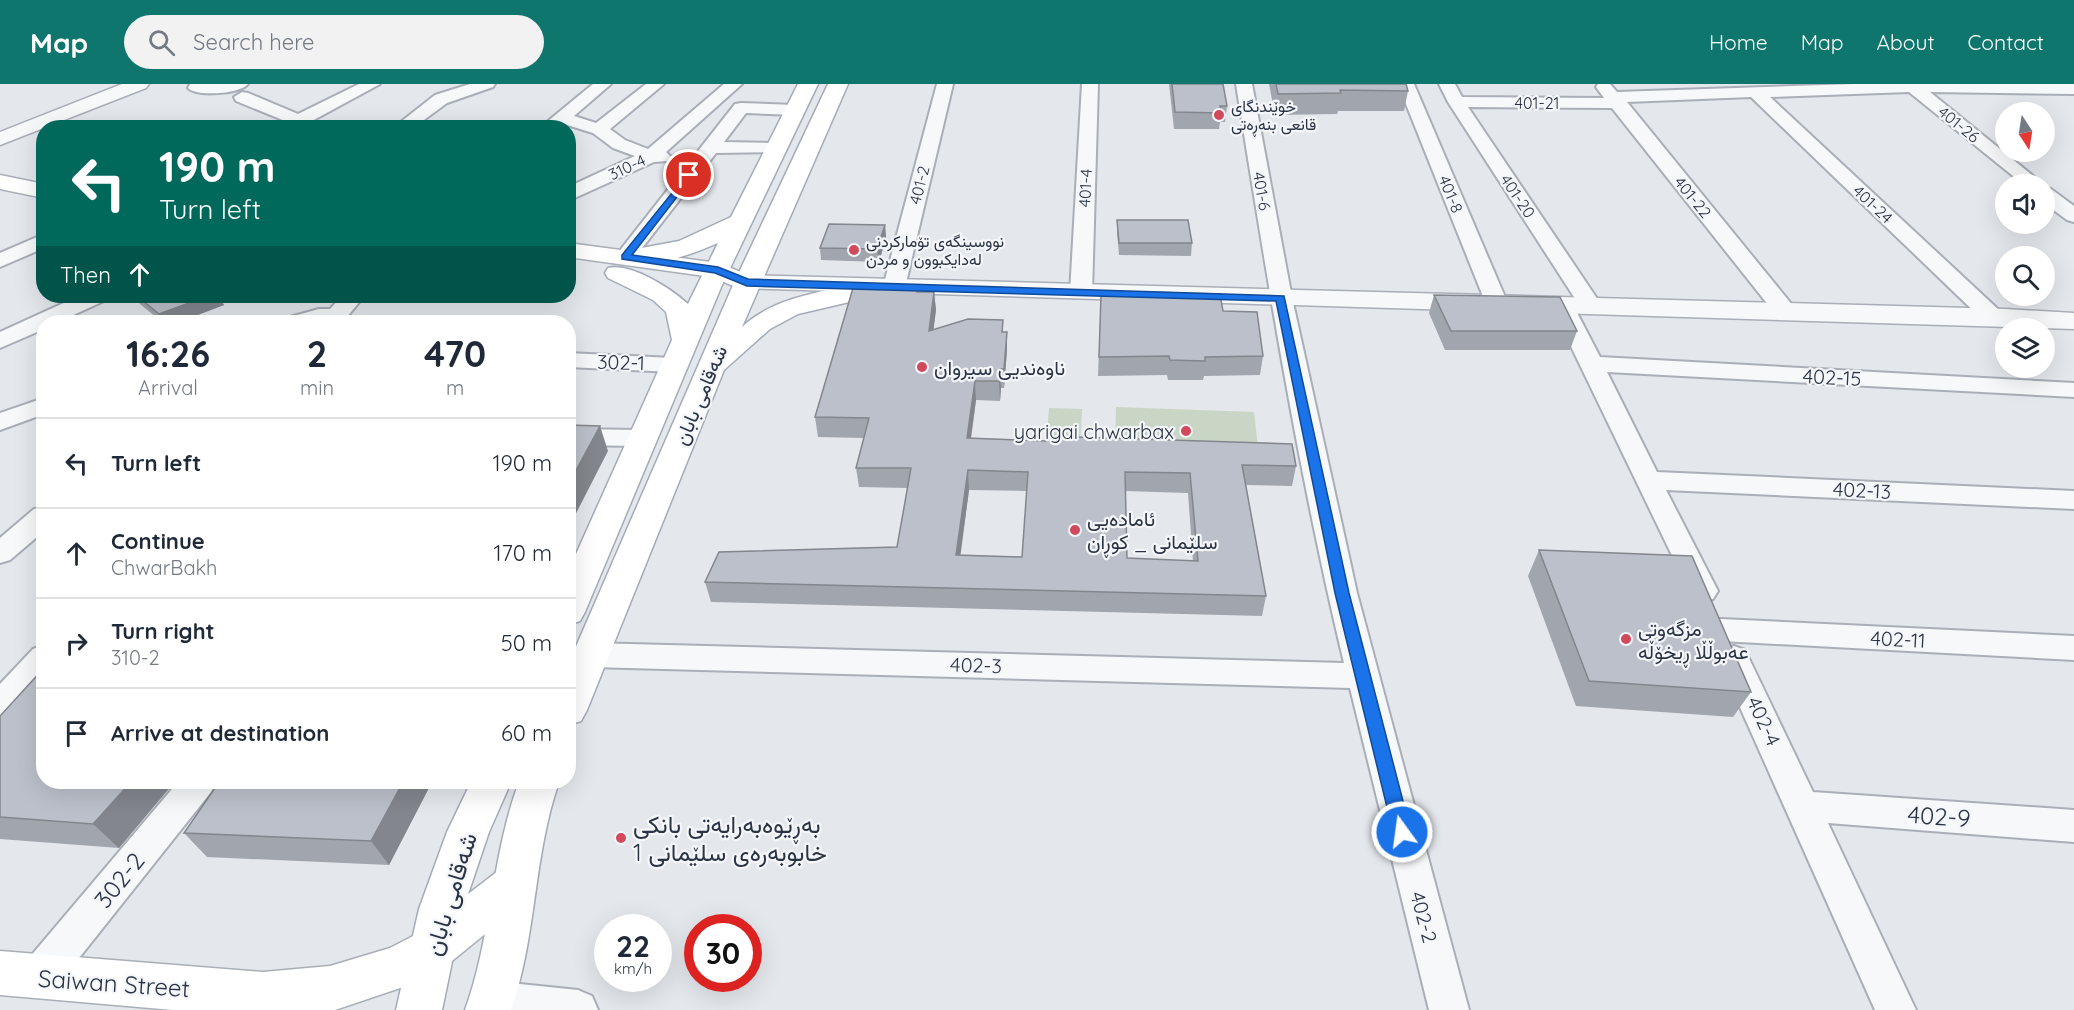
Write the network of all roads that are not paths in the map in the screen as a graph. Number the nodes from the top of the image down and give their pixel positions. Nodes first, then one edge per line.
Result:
1 (139, 84) edge
2 (372, 84) edge
3 (487, 84) edge
4 (603, 84) edge
5 (656, 84) edge
6 (735, 84) edge
7 (808, 84) edge
8 (838, 84) edge
9 (945, 84) edge
10 (1090, 84) edge
11 (1244, 84) edge
12 (1406, 84) edge
13 (1447, 84) edge
14 (1910, 85) edge
15 (196, 88) dead end
16 (2072, 88) edge
17 (241, 91) edge
18 (1755, 92) junction
19 (1611, 95) edge
20 (1456, 102) junction
21 (795, 110) junction
22 (48, 120) edge
23 (286, 120) edge
24 (300, 120) edge
25 (412, 120) edge
26 (560, 120) edge
27 (36, 125) edge
28 (576, 126) edge
29 (599, 129) junction
30 (0, 139) edge
31 (775, 148) junction
32 (705, 153) junction
33 (651, 156) junction
34 (0, 164) edge
35 (36, 171) edge
36 (2021, 174) edge
37 (0, 182) edge
38 (36, 189) edge
39 (576, 191) edge
40 (2055, 201) edge
41 (2074, 216) edge
42 (741, 221) junction
43 (36, 244) edge
44 (576, 252) edge
45 (0, 261) edge
46 (624, 263) junction
47 (576, 266) edge
48 (713, 278) junction
49 (747, 282) junction
50 (888, 287) junction
51 (1081, 293) junction
52 (1281, 298) junction
53 (81, 303) edge
54 (347, 303) edge
55 (1497, 304) junction
56 (1576, 306) junction
57 (1785, 311) junction
58 (55, 315) edge
59 (336, 315) edge
60 (1992, 316) junction
61 (2074, 321) edge
62 (36, 324) edge
63 (685, 339) junction
64 (0, 341) edge
65 (576, 360) edge
66 (1590, 364) junction
67 (674, 365) junction
68 (709, 373) junction
69 (2074, 390) edge
70 (36, 408) edge
71 (0, 422) edge
72 (576, 437) edge
73 (641, 438) junction
74 (1649, 480) junction
75 (2074, 500) edge
76 (36, 523) edge
77 (0, 553) edge
78 (576, 593) edge
79 (1721, 630) junction
80 (2074, 648) edge
81 (591, 655) junction
82 (36, 666) edge
83 (1361, 676) junction
84 (576, 691) edge
85 (0, 706) edge
86 (193, 789) edge
87 (488, 789) edge
88 (536, 789) edge
89 (1804, 806) junction
90 (2074, 826) edge
91 (513, 885) junction
92 (431, 950) junction
93 (19, 976) edge
94 (263, 995) junction
95 (490, 1006) edge
96 (314, 1010) edge
97 (419, 1010) edge
98 (578, 1010) edge
99 (1449, 1010) edge
100 (1896, 1010) edge

1 - 22 street
2 - 24 street
3 - 25 street
4 - 26 street
5 - 29 street
6 - 33 street, 310-4
7 - 21 main road, شەقامی بابان
8 - 49 main road, شەقامی بابان
9 - 50 street, 401-2
10 - 51 street, 401-4
11 - 52 street, 401-6
12 - 55 street, 401-8
13 - 20 street, 401-20
14 - 16 street, 401-21
14 - 18 street, 401-21
14 - 36 street, 401-26
15 - 17 street
17 - 23 street
18 - 19 street, 401-21
18 - 60 street, 401-24
19 - 20 street, 401-21
19 - 57 street, 401-22
20 - 56 street, 401-20
21 - 31 main road, شەقامی بابان
21 - 32 street
27 - 30 street
28 - 29 street
29 - 33 street
31 - 32 street
31 - 42 main road, شەقامی بابان
32 - 33 street
32 - 46 street
33 - 39 street, 310-4
34 - 35 main road
37 - 38 main road
40 - 41 street
42 - 46 main road
42 - 48 main road, شەقامی بابان
43 - 45 street
44 - 46 main road
46 - 47 main road
46 - 48 main road
46 - 63 main road
48 - 49 main road
48 - 63 main road, شەقامی بابان
49 - 50 street
49 - 68 main road, شەقامی بابان
50 - 51 street
50 - 68 main road
51 - 52 street
52 - 55 street
52 - 83 street, 402-2
53 - 58 street
54 - 59 street
55 - 56 street
56 - 57 street
56 - 66 street, 402-4
57 - 60 street
60 - 61 street
62 - 64 street
63 - 67 main road, شەقامی بابان
65 - 67 street, 302-1
66 - 69 street, 402-15
66 - 74 street, 402-4
67 - 73 main road, شەقامی بابان
68 - 81 main road, شەقامی بابان
70 - 71 street
72 - 73 street
73 - 78 main road, شەقامی بابان
74 - 75 street, 402-13
74 - 79 street, 402-4
76 - 77 street
79 - 80 street, 402-11
79 - 89 street, 402-4
81 - 83 street, 402-3
81 - 84 main road, شەقامی بابان
82 - 85 street
83 - 99 street, 402-2
86 - 93 street, 302-2
87 - 92 main road, شەقامی بابان
88 - 91 main road
89 - 90 street, 402-9
89 - 100 street, 402-4
91 - 92 main road, Saiwan Street
91 - 95 main road
92 - 94 main road, Saiwan Street
92 - 97 main road, شەقامی بابان
93 - 94 main road, Saiwan Street
94 - 96 main road, Saiwan Street
95 - 98 street

